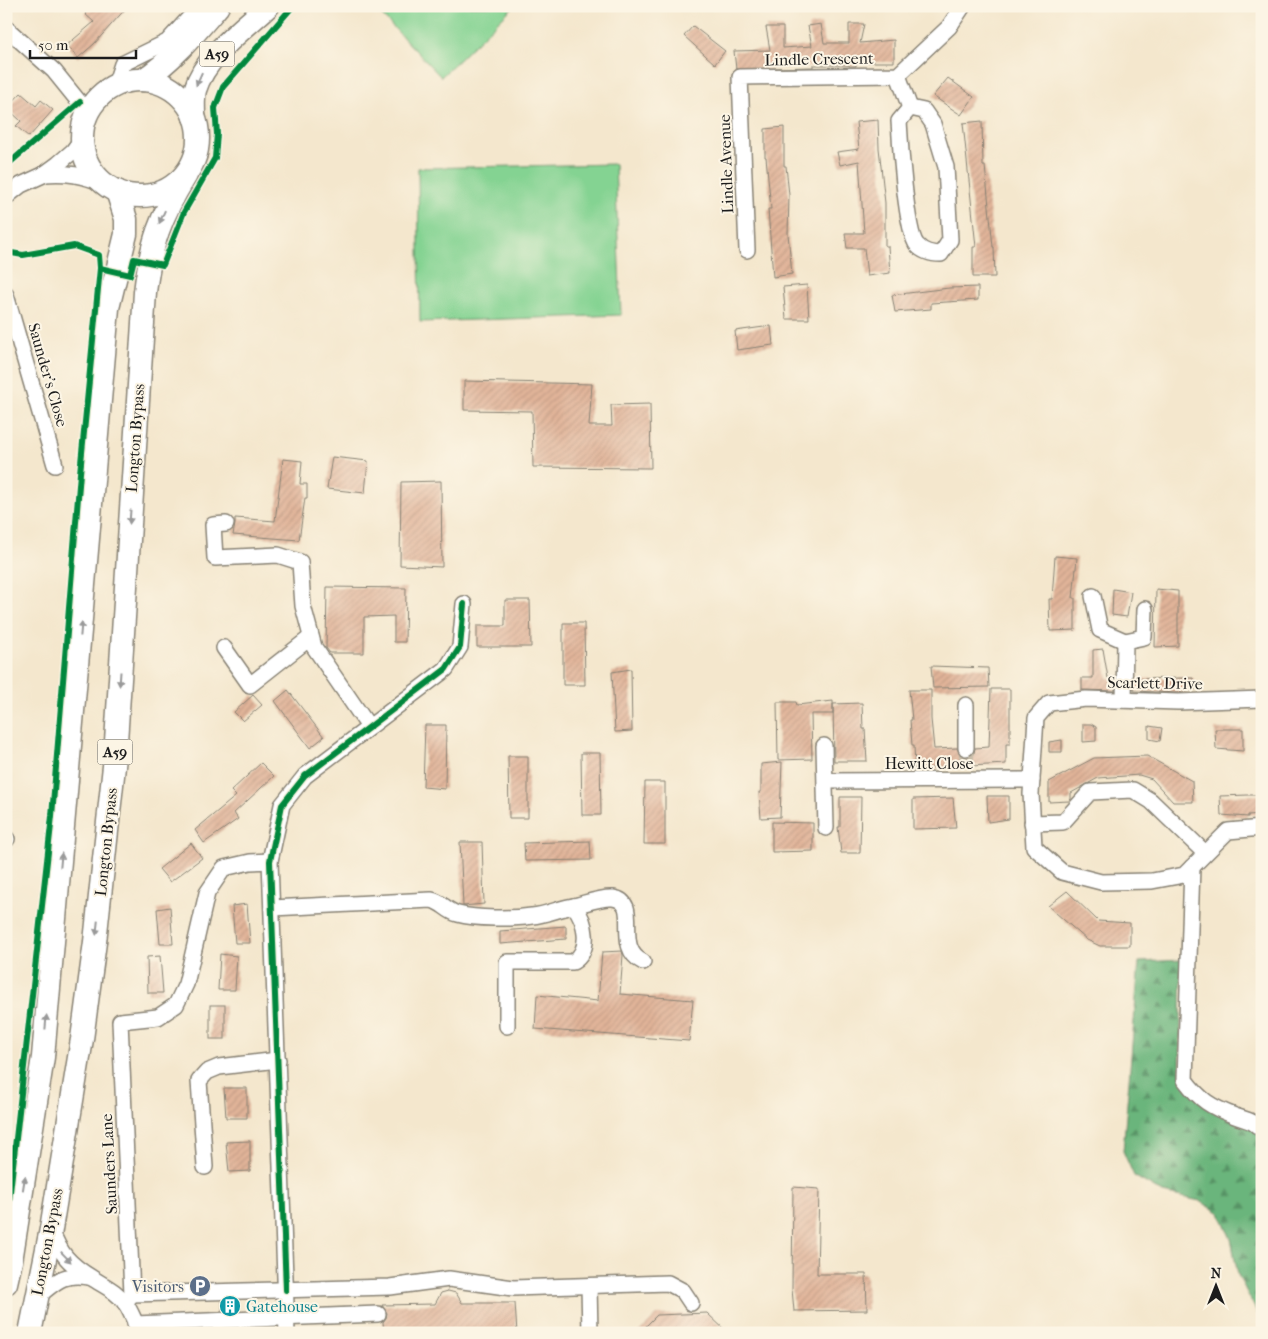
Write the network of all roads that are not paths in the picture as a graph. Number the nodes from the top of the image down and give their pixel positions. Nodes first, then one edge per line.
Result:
1 (200, 6) edge
2 (218, 6) edge
3 (268, 6) edge
4 (963, 6) edge
5 (6, 28) edge
6 (898, 75) junction
7 (740, 77) joint
8 (143, 80) junction
9 (115, 85) junction
10 (910, 108) junction
11 (88, 112) junction
12 (194, 116) junction
13 (82, 139) junction
14 (43, 174) junction
15 (186, 174) junction
16 (110, 187) junction
17 (6, 197) edge
18 (747, 250) dead end
19 (6, 295) edge
20 (55, 465) dead end
21 (226, 524) dead end
22 (1093, 596) dead end
23 (464, 604) dead end
24 (1145, 609) dead end
25 (311, 637) junction
26 (1124, 641) junction
27 (224, 648) dead end
28 (1262, 699) edge
29 (1124, 700) junction
30 (966, 705) dead end
31 (369, 727) junction
32 (824, 746) dead end
33 (966, 748) tunnel mouth
34 (1032, 780) junction
35 (826, 781) junction
36 (1032, 823) junction
37 (826, 828) dead end
38 (1262, 828) edge
39 (1205, 853) junction
40 (270, 861) junction
41 (1192, 867) junction
42 (574, 906) junction
43 (272, 908) junction
44 (644, 962) dead end
45 (508, 1026) dead end
46 (278, 1060) junction
47 (1262, 1130) edge
48 (204, 1167) dead end
49 (51, 1229) junction
50 (91, 1278) junction
51 (6, 1283) edge
52 (590, 1286) junction
53 (286, 1290) junction
54 (37, 1296) junction
55 (129, 1299) junction
56 (691, 1303) dead end
57 (378, 1314) dead end
58 (290, 1323) edge
59 (138, 1328) edge
60 (30, 1333) edge
61 (297, 1333) edge
62 (590, 1333) edge

1 - 9 street
2 - 8 highway, A59
3 -> 12 highway, A59
4 - 6 street
5 - 11 street
6 - 7 street, Lindle Crescent
6 - 10 street
7 - 18 street, Lindle Avenue
8 - 9 highway
8 - 12 highway
9 - 11 highway
10 - 10 street
11 - 13 highway
12 - 15 highway
13 - 14 street
13 - 16 highway
14 - 16 street
14 - 17 street
15 - 16 highway
15 -> 49 highway, Longton Bypass / A59
51 -> 16 highway, Longton Bypass
19 - 20 street, Saunder's Close
21 - 25 street
22 - 26 street
23 - 31 street
24 - 26 street
25 - 27 street
25 - 31 street
26 - 29 street
28 - 29 street, Scarlett Drive
29 - 34 street, Scarlett Drive
30 - 33 street
31 - 40 street
32 - 35 street
34 - 35 street, Hewitt Close
34 - 36 street
35 - 37 street
36 - 39 street
36 - 41 street
38 - 39 street
39 - 41 street
40 - 43 street
40 - 55 street, Saunders Lane
41 - 47 street
42 - 43 street
42 - 44 street
42 - 45 street
43 - 46 street
46 - 48 street
46 - 53 street
49 -> 50 street, Saunders Lane
49 - 54 highway, Longton Bypass / A59
50 - 54 street, Saunders Lane
50 - 55 street, Saunders Lane
52 - 53 street
52 - 56 street
52 - 62 street
53 - 55 street
53 - 58 street
54 - 60 highway, Longton Bypass / A59
55 - 59 street, Saunders Lane
57 - 58 street
58 - 59 street
58 - 61 street

